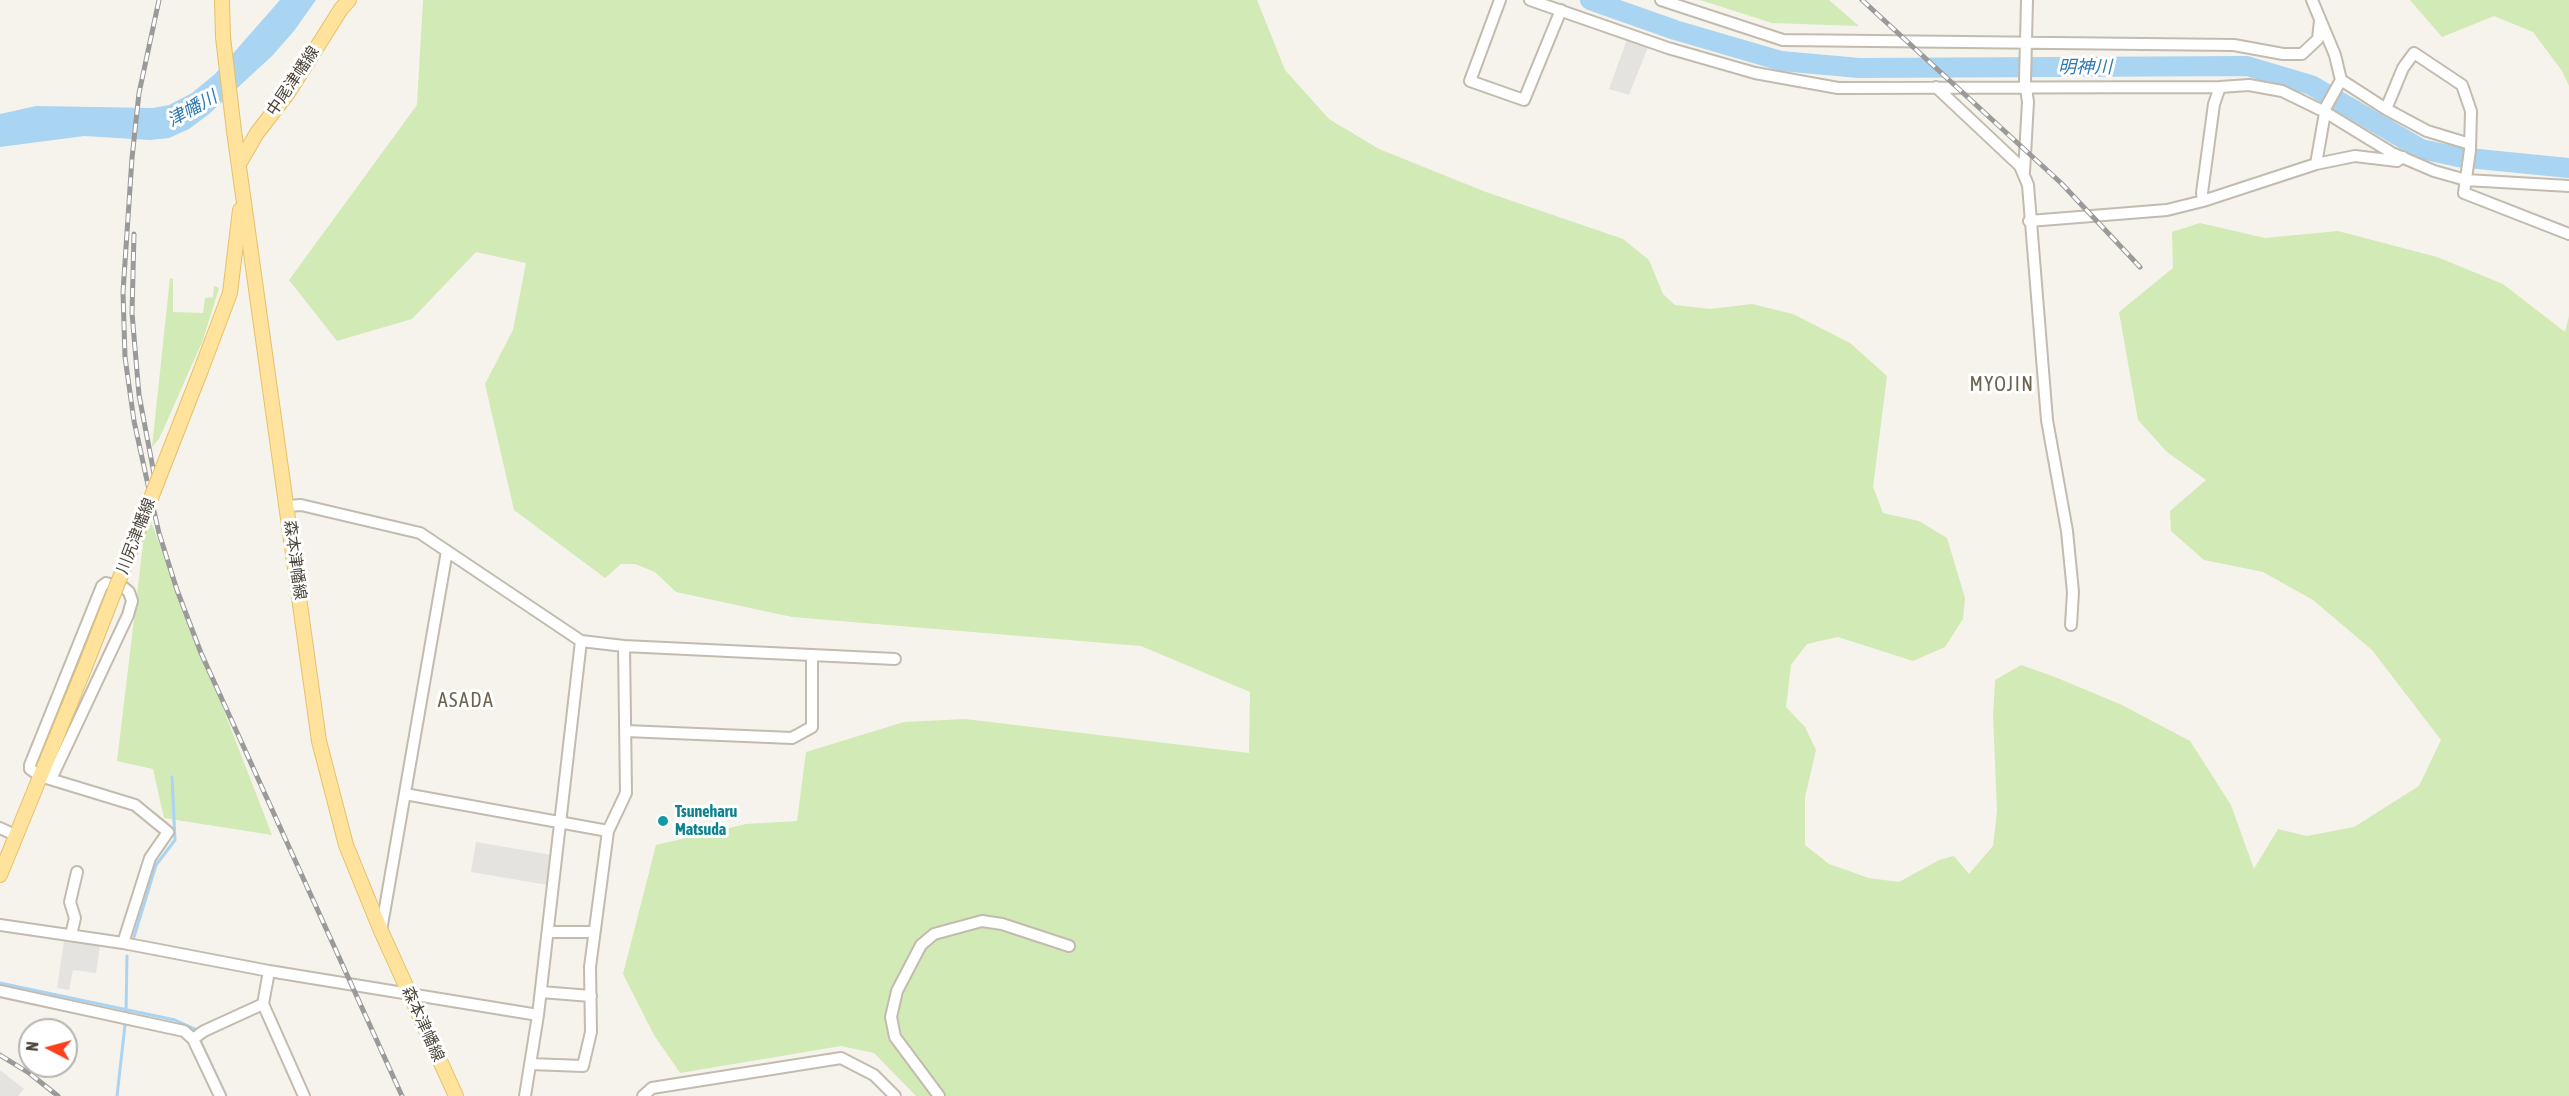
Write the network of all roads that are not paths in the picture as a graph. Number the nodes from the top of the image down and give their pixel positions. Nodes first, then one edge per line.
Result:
1 (222, 0) edge
2 (350, 0) edge
3 (1500, 0) edge
4 (1530, 0) edge
5 (1661, 0) edge
6 (2027, 0) edge
7 (2312, 0) edge
8 (1561, 10) junction
9 (2320, 21) junction
10 (2026, 49) junction
11 (2341, 80) junction
12 (2025, 84) junction
13 (1936, 87) junction
14 (2220, 87) junction
15 (2326, 109) junction
16 (2386, 109) junction
17 (2470, 147) junction
18 (2403, 157) junction
19 (239, 164) junction
20 (2316, 164) junction
21 (2467, 175) junction
22 (2024, 176) junction
23 (2569, 186) edge
24 (242, 190) junction
25 (2203, 201) junction
26 (2030, 221) junction
27 (2569, 234) edge
28 (288, 506) junction
29 (447, 551) junction
30 (2071, 626) dead end
31 (580, 641) junction
32 (624, 646) junction
33 (812, 655) junction
34 (895, 658) dead end
35 (626, 731) junction
36 (46, 777) junction
37 (405, 794) junction
38 (560, 821) junction
39 (0, 828) edge
40 (608, 831) junction
41 (15, 835) junction
42 (77, 872) dead end
43 (0, 875) edge
44 (0, 925) edge
45 (381, 932) junction
46 (548, 932) junction
47 (594, 932) junction
48 (71, 935) junction
49 (123, 943) junction
50 (1069, 946) dead end
51 (269, 971) junction
52 (0, 991) edge
53 (541, 992) junction
54 (409, 993) junction
55 (591, 996) junction
56 (263, 1004) junction
57 (538, 1015) junction
58 (197, 1036) junction
59 (530, 1064) junction
60 (220, 1096) edge
61 (304, 1096) edge
62 (456, 1096) edge
63 (525, 1096) edge
64 (643, 1096) edge
65 (895, 1096) edge
66 (939, 1096) edge

1 - 19 main road, 森本津幡線
2 - 19 main road, 中尾津幡線
3 - 8 street
4 - 8 street
5 - 10 street
6 - 10 street
7 - 9 street
8 - 13 street
9 - 10 street
9 - 11 street
10 - 12 street
11 - 15 street
11 - 16 street
12 - 13 street
12 - 14 street
12 - 22 street
13 - 22 street
14 - 15 street
14 - 25 street
15 - 18 street
15 - 20 street
16 - 17 street
16 - 17 street
17 - 21 street
18 - 20 street
18 - 21 street
19 - 24 main road, 森本津幡線
20 - 25 street
21 - 23 street
21 - 27 street
22 - 26 street
24 - 28 main road, 森本津幡線
24 - 36 main road, 川尻津幡線, bridge
25 - 26 street
26 - 30 street
28 - 29 street
28 - 45 main road, 森本津幡線
29 - 31 street
29 - 37 street
31 - 32 street
31 - 38 street
32 - 33 street
32 - 35 street
33 - 34 street
33 - 35 street
35 - 40 street
36 - 36 street
36 - 41 main road, 川尻津幡線
36 - 49 street
37 - 38 street
37 - 45 street
38 - 40 street
38 - 46 street
39 - 41 street
40 - 47 street
41 - 43 main road, 川尻津幡線
42 - 48 street
44 - 48 street
45 - 54 main road, 森本津幡線
46 - 47 street
46 - 53 street
47 - 55 street
48 - 49 street
49 - 51 street
50 - 66 street
51 - 54 street
51 - 56 street
52 - 58 street
53 - 55 street
53 - 57 street
54 - 57 street
54 - 62 main road, 森本津幡線
55 - 59 street
56 - 58 street
56 - 61 street
57 - 59 street
58 - 60 street
59 - 63 street
64 - 65 street

